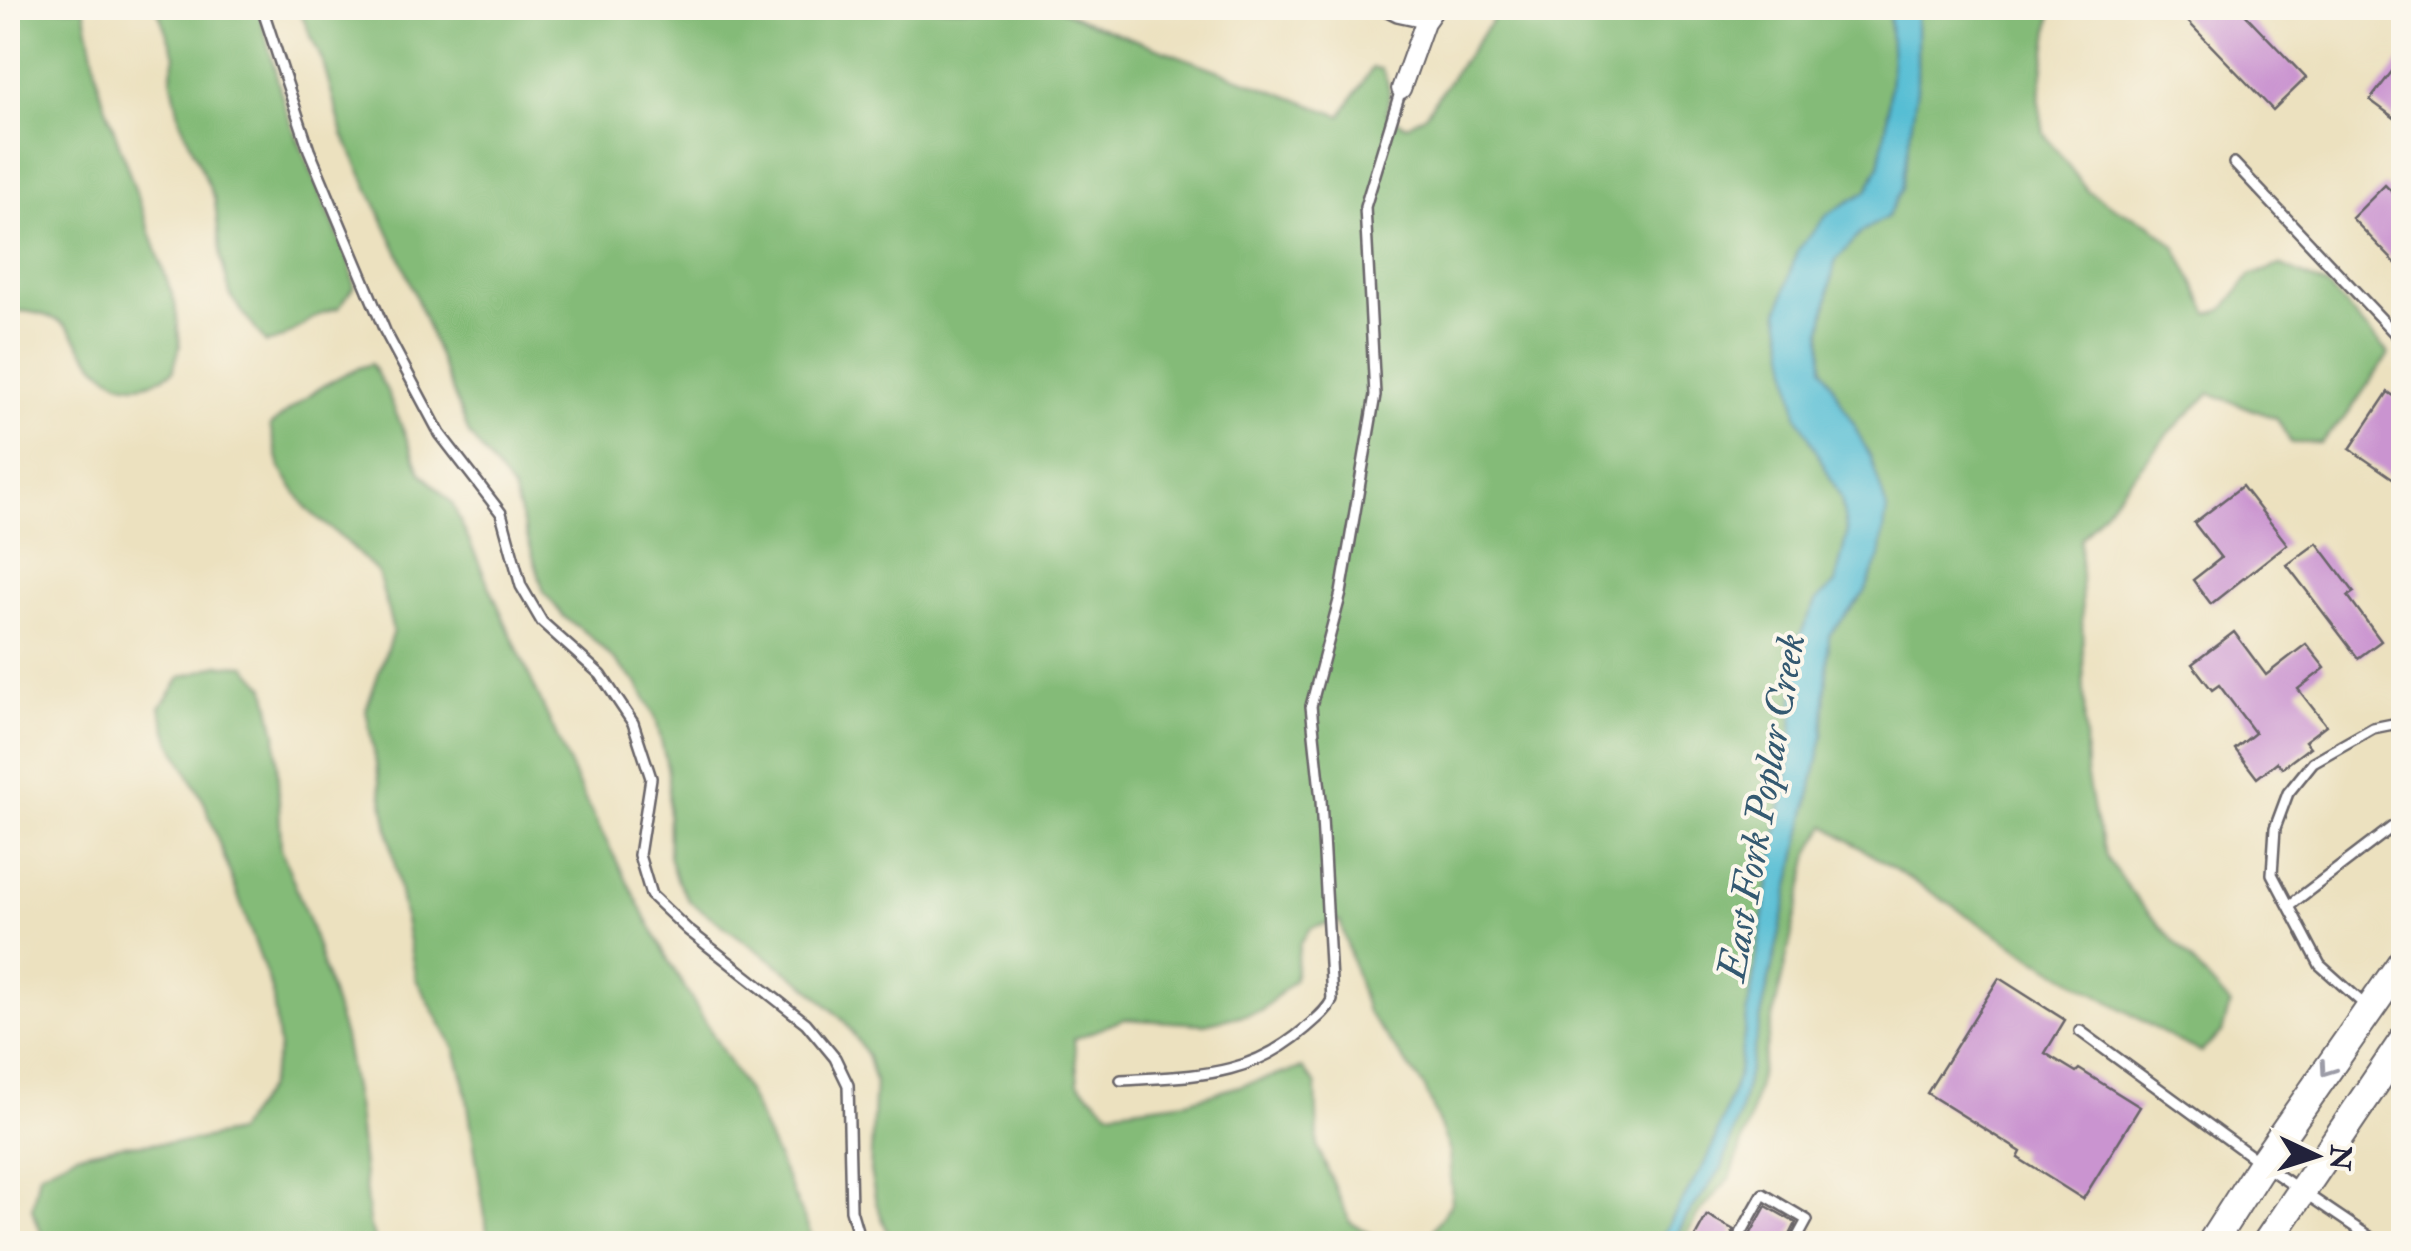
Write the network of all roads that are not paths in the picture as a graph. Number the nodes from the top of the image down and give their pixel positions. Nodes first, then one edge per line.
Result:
1 (262, 8) edge
2 (1381, 8) edge
3 (1430, 15) edge
4 (1400, 89) joint
5 (2234, 163) dead end
6 (2404, 343) edge
7 (2404, 726) edge
8 (2404, 818) edge
9 (2290, 905) junction
10 (2404, 960) edge
11 (2369, 1009) junction
12 (2080, 1031) dead end
13 (2404, 1040) edge
14 (1121, 1080) dead end
15 (2262, 1164) junction
16 (2302, 1191) junction
17 (862, 1244) edge
18 (1735, 1244) edge
19 (1794, 1244) edge
20 (2211, 1244) edge
21 (2266, 1244) edge
22 (2380, 1244) edge

1 - 17 lane
2 - 3 lane
3 - 4 street
4 - 14 lane
5 - 6 lane
7 - 9 lane
8 - 9 lane
9 - 11 lane
10 - 11 highway
11 -> 15 highway
12 - 15 lane
13 - 16 highway
15 - 16 lane
15 - 20 highway
16 - 21 highway
16 - 22 lane
18 - 19 lane

